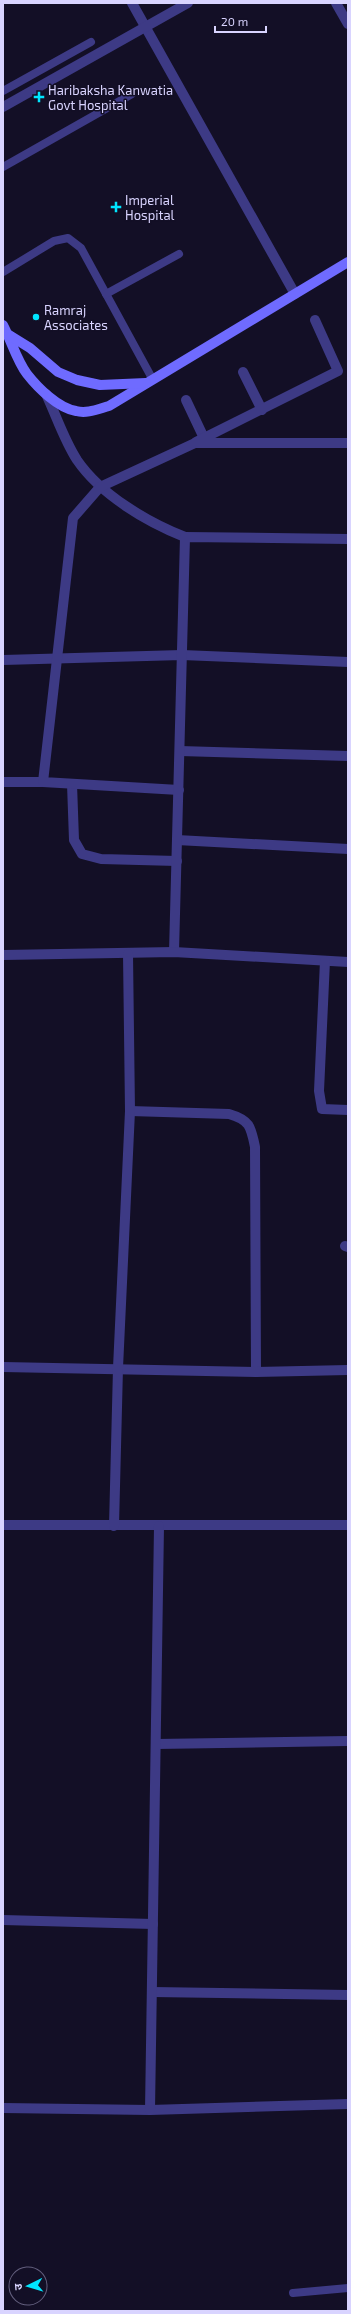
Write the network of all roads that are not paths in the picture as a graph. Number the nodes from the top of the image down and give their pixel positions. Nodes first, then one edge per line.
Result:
1 (132, 3) edge
2 (188, 3) edge
3 (336, 3) edge
4 (348, 24) edge
5 (147, 26) junction
6 (91, 42) dead end
7 (3, 91) edge
8 (132, 94) dead end
9 (3, 107) edge
10 (3, 167) edge
11 (179, 254) dead end
12 (348, 262) edge
13 (3, 272) edge
14 (106, 294) junction
15 (295, 294) junction
16 (315, 320) dead end
17 (3, 325) edge
18 (8, 335) junction
19 (243, 372) dead end
20 (150, 381) junction
21 (46, 393) junction
22 (186, 400) dead end
23 (262, 410) junction
24 (204, 438) junction
25 (195, 443) junction
26 (348, 444) edge
27 (100, 487) junction
28 (185, 537) junction
29 (348, 539) edge
30 (182, 655) junction
31 (57, 658) junction
32 (3, 660) edge
33 (348, 662) edge
34 (180, 751) junction
35 (348, 756) edge
36 (3, 782) edge
37 (43, 782) junction
38 (72, 784) junction
39 (179, 790) junction
40 (177, 840) junction
41 (348, 849) edge
42 (177, 861) junction
43 (174, 952) junction
44 (128, 954) junction
45 (3, 955) edge
46 (325, 961) junction
47 (348, 962) edge
48 (348, 1110) edge
49 (130, 1111) junction
50 (3, 1367) edge
51 (118, 1368) junction
52 (348, 1370) edge
53 (256, 1372) junction
54 (3, 1525) edge
55 (348, 1525) edge
56 (114, 1526) junction
57 (159, 1526) junction
58 (348, 1742) edge
59 (156, 1744) junction
60 (3, 1920) edge
61 (153, 1924) junction
62 (152, 1992) junction
63 (348, 1995) edge
64 (348, 2104) edge
65 (3, 2108) edge
66 (150, 2110) junction
67 (348, 2288) edge
68 (294, 2293) dead end

1 - 5 street
2 - 5 street
3 - 4 street
5 - 9 street
5 - 15 street
6 - 7 lane
8 - 10 lane
11 - 14 lane
12 - 15 street
13 - 14 lane
14 - 20 lane
15 - 20 street
16 - 23 street
17 - 18 street
18 - 20 street
18 - 21 street
19 - 23 street
20 - 21 street
21 - 27 street
22 - 24 street
23 - 24 street
24 - 25 street
25 - 26 street
25 - 27 street
27 - 28 street
27 - 31 street
28 - 29 street
28 - 30 street
30 - 31 street
30 - 33 street
30 - 34 street
31 - 32 street
31 - 37 street
34 - 35 street
34 - 39 street
36 - 37 street
37 - 38 street
38 - 39 street
38 - 42 street
39 - 40 street
40 - 41 street
40 - 42 street
42 - 43 street
43 - 44 street
43 - 46 street
44 - 45 street
44 - 49 street
46 - 47 street
46 - 48 street
49 - 51 street
49 - 53 street
50 - 51 street
51 - 53 street
51 - 56 street
52 - 53 street
54 - 56 street
55 - 57 street
56 - 57 street
57 - 59 street
58 - 59 street
59 - 61 street
60 - 61 street
61 - 62 street
62 - 63 street
62 - 66 street
64 - 66 street
65 - 66 street
67 - 68 lane

